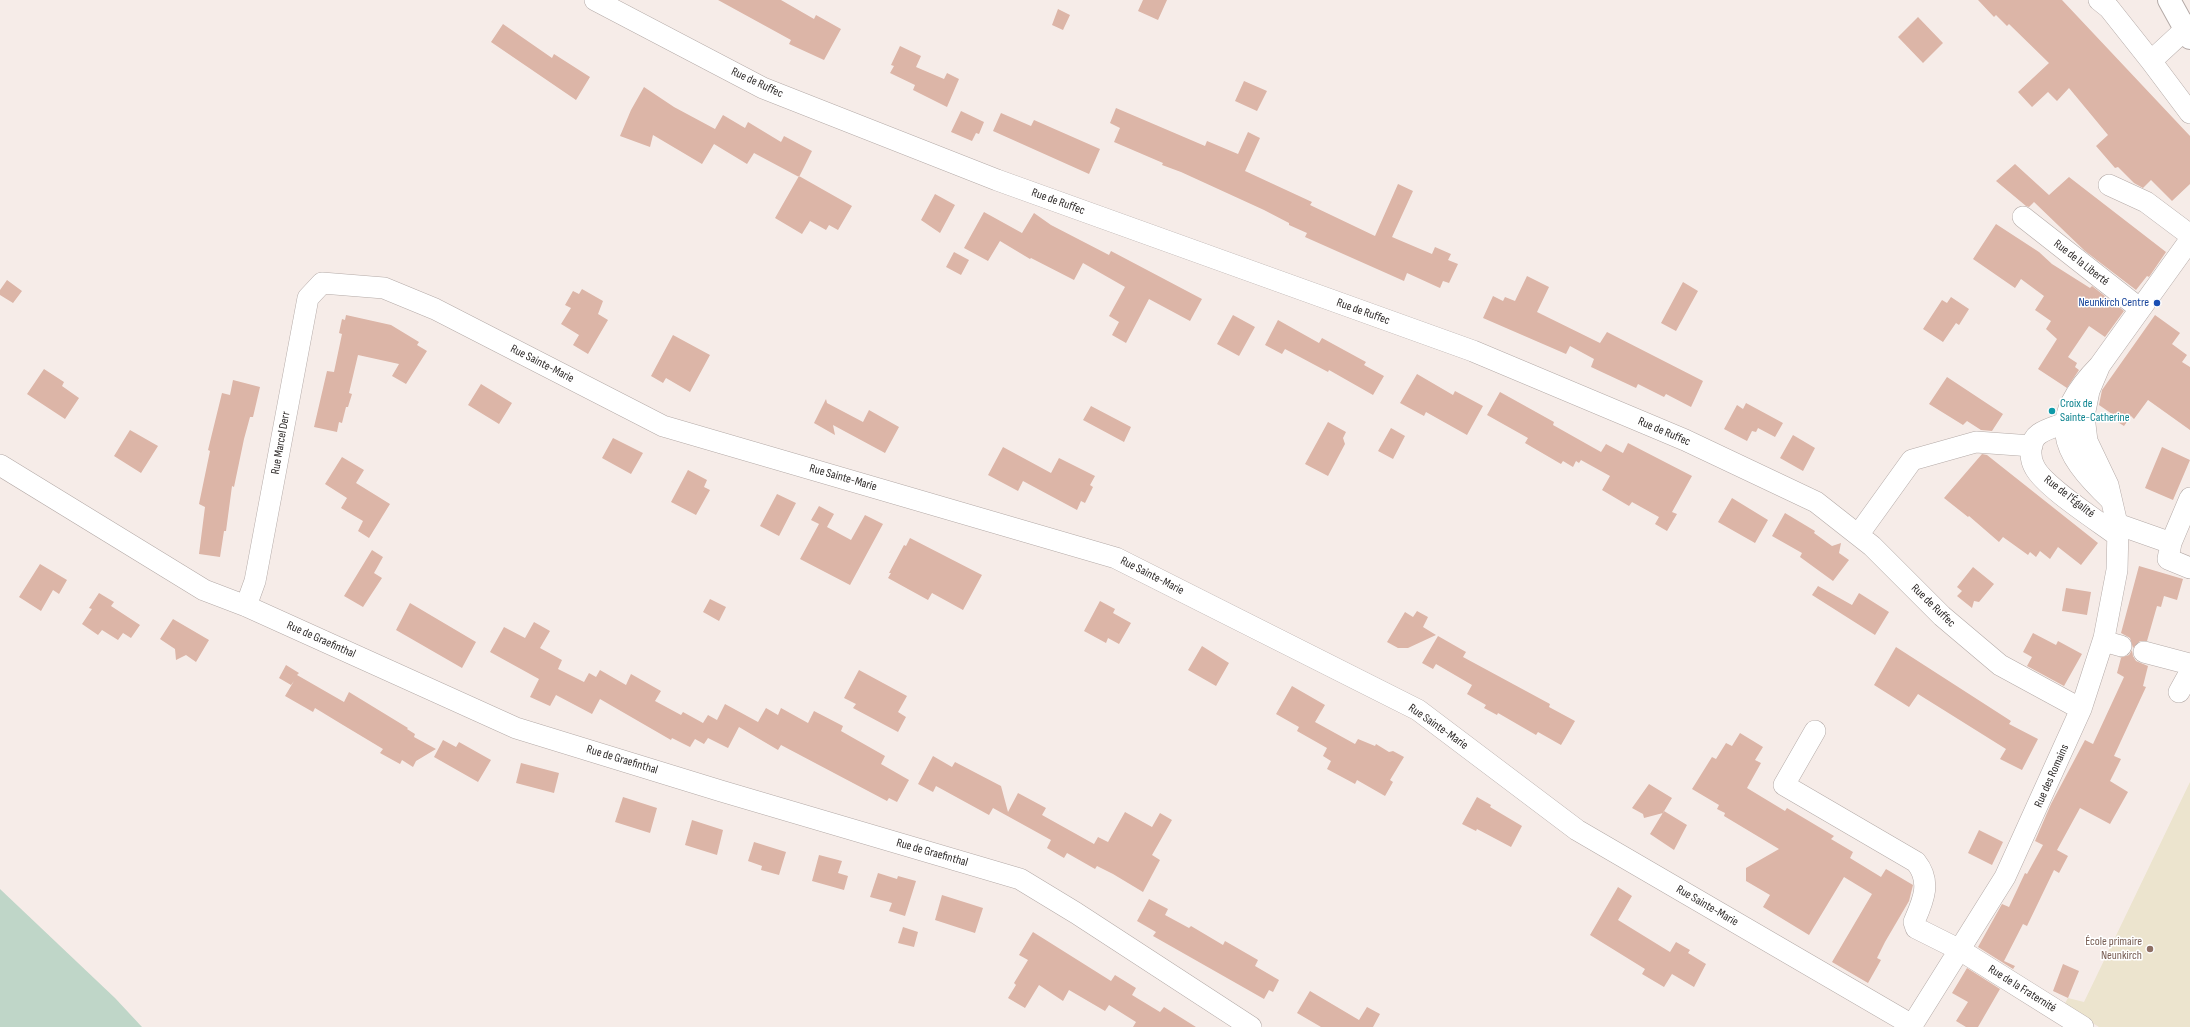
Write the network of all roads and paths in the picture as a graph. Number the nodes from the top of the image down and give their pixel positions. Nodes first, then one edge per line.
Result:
1 (596, 0) edge
2 (2099, 0) edge
3 (2169, 0) edge
4 (2182, 0) edge
5 (2190, 6) edge
6 (2188, 31) edge
7 (2151, 61) junction
8 (2190, 113) edge
9 (2109, 185) dead end
10 (2023, 217) dead end
11 (2190, 235) edge
12 (2190, 240) edge
13 (322, 283) joint
14 (2139, 308) junction
15 (2100, 364) junction
16 (2065, 423) junction
17 (2032, 446) junction
18 (0, 465) edge
19 (2190, 498) edge
20 (2111, 500) junction
21 (2117, 530) junction
22 (1858, 535) junction
23 (2170, 543) junction
24 (2190, 568) edge
25 (246, 606) junction
26 (2144, 652) dead end
27 (2190, 664) edge
28 (2190, 672) edge
29 (2179, 692) dead end
30 (2081, 709) junction
31 (1815, 731) dead end
32 (1960, 950) junction
33 (1912, 1026) edge
34 (1252, 1027) edge
35 (2084, 1027) edge

1 - 22 street, Rue de Ruffec
2 - 7 street
3 - 6 main road
4 - 5 main road
6 - 7 street
7 - 8 street
9 - 11 street
10 - 14 street, Rue de la Liberté
12 - 14 street, Rue des Romains
13 - 25 street, Rue Marcel Derr
13 - 33 street, Rue Sainte-Marie
14 - 15 street, Rue des Romains
15 - 16 street, Rue des Romains
15 - 20 street, Rue des Romains
16 - 17 street
16 - 20 street, Rue des Romains
17 - 21 street, Rue de l'Égalité
17 - 22 street
18 - 25 street, Rue de Graefinthal
19 - 23 street
20 - 21 street, Rue des Romains
21 - 23 street, Rue de l'Égalité
21 - 30 street, Rue des Romains
22 - 30 street, Rue de Ruffec
23 - 24 street
25 - 34 street, Rue de Graefinthal
26 - 27 street
28 - 29 street
30 - 32 street, Rue des Romains
31 - 32 street, Rue de la Fraternité
32 - 33 street, Rue des Romains
32 - 35 street, Rue de la Fraternité

